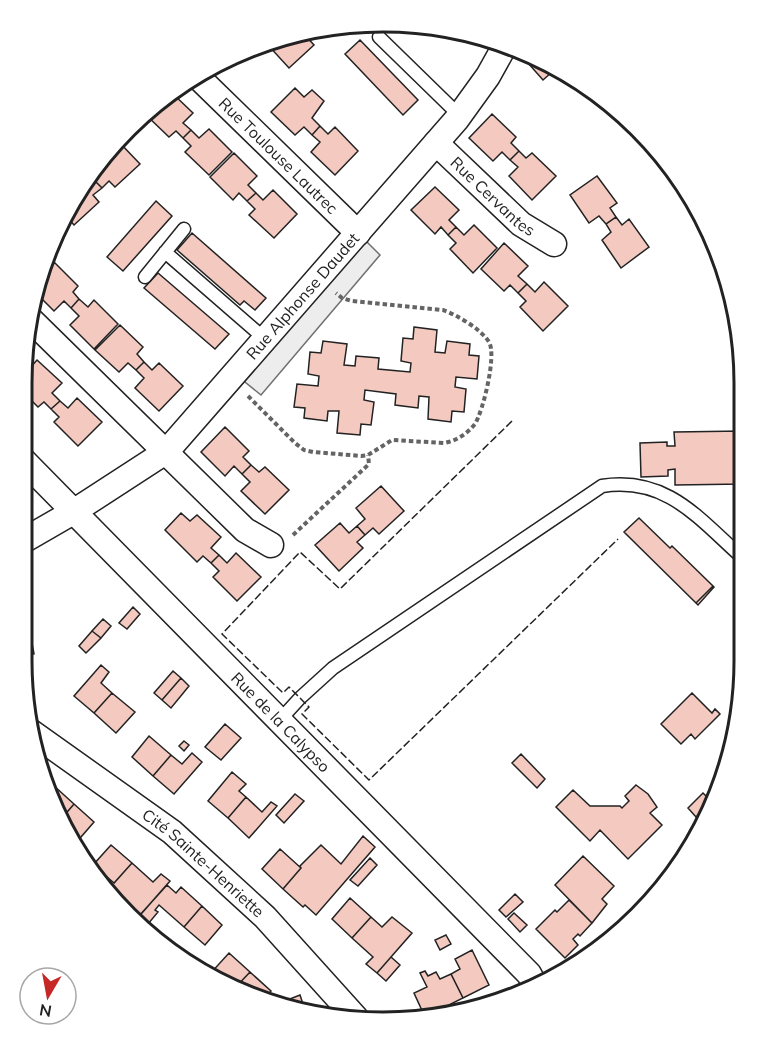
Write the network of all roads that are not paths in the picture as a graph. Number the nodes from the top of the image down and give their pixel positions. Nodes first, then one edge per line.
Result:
1 (379, 38) dead end
2 (501, 52) edge
3 (203, 82) edge
4 (460, 116) junction
5 (436, 143) junction
6 (184, 229) dead end
7 (358, 232) junction
8 (554, 244) dead end
9 (165, 252) junction
10 (145, 277) dead end
11 (37, 325) edge
12 (266, 339) junction
13 (166, 451) junction
14 (32, 470) edge
15 (73, 512) junction
16 (32, 536) edge
17 (272, 545) road end
18 (734, 549) edge
19 (279, 721) junction
20 (40, 737) edge
21 (532, 979) edge
22 (349, 1011) edge

1 - 4 lane
2 - 4 street, Rue Alphonse Daudet
3 - 7 street, Rue Toulouse Lautrec
4 - 5 street, Rue Alphonse Daudet
5 - 7 street, Rue Alphonse Daudet
5 - 8 street, Rue Cervantes
6 - 9 lane
7 - 12 street, Rue Alphonse Daudet
9 - 10 lane
9 - 12 lane
11 - 13 street
12 - 13 street, Rue Alphonse Daudet
13 - 15 street, Rue Alphonse Daudet
13 - 17 street
14 - 15 street, Rue de la Calypso
15 - 16 street
15 - 19 street, Rue de la Calypso
18 - 19 lane
19 - 21 street, Rue de la Calypso
20 - 22 street, Cité Sainte-Henriette

